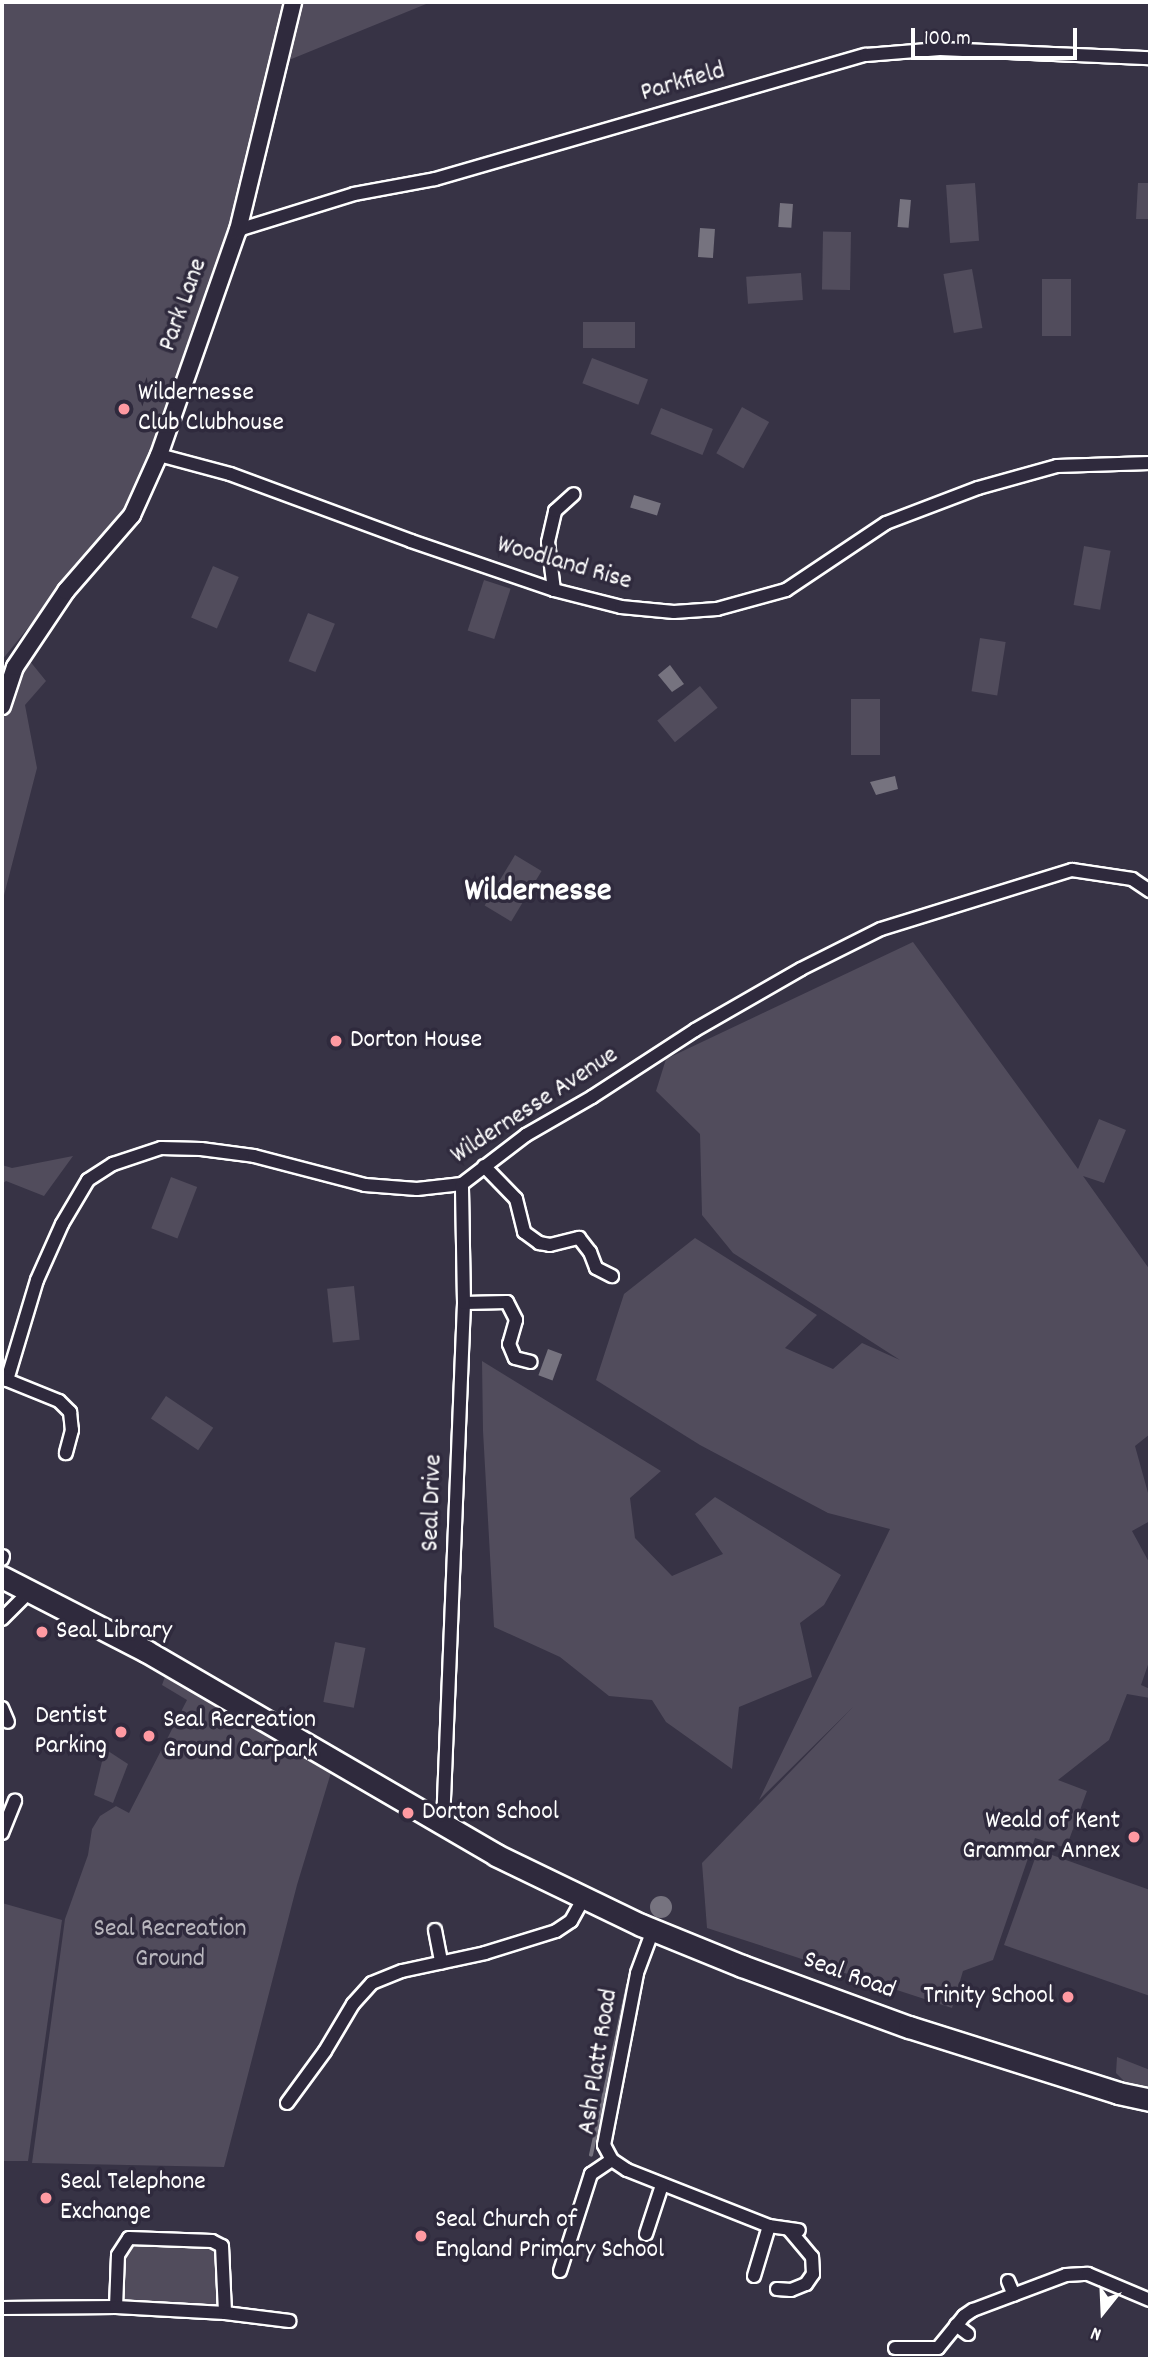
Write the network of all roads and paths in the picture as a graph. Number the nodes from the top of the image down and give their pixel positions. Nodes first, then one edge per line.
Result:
1 (293, 2) edge
2 (1150, 58) edge
3 (238, 230) junction
4 (159, 455) junction
5 (1150, 463) edge
6 (574, 494) dead end
7 (554, 590) junction
8 (2, 706) edge
9 (1150, 891) edge
10 (484, 1166) junction
11 (462, 1184) junction
12 (612, 1276) dead end
13 (464, 1303) junction
14 (531, 1362) dead end
15 (4, 1379) edge
16 (66, 1453) dead end
17 (2, 1564) edge
18 (30, 1591) junction
19 (2, 1619) edge
20 (2, 1708) edge
21 (8, 1722) dead end
22 (15, 1801) dead end
23 (443, 1824) junction
24 (2, 1829) edge
25 (584, 1898) junction
26 (435, 1930) dead end
27 (653, 1930) junction
28 (441, 1962) junction
29 (1150, 2099) edge
30 (287, 2103) dead end
31 (612, 2160) junction
32 (663, 2185) junction
33 (769, 2226) junction
34 (646, 2234) dead end
35 (561, 2271) dead end
36 (754, 2276) dead end
37 (1008, 2280) dead end
38 (777, 2289) dead end
39 (1014, 2295) junction
40 (1150, 2300) edge
41 (116, 2307) junction
42 (2, 2308) edge
43 (225, 2313) junction
44 (290, 2321) dead end
45 (956, 2325) junction
46 (968, 2334) dead end
47 (895, 2348) dead end

1 - 3 street, Park Lane
2 - 3 street, Parkfield
3 - 4 street, Park Lane
4 - 7 street, Woodland Rise
4 - 8 street, Park Lane
5 - 7 street, Woodland Rise
6 - 7 street
9 - 10 street, Wildernesse Avenue
10 - 11 street, Wildernesse Avenue
10 - 12 street
11 - 13 street, Seal Drive
11 - 15 street, Wildernesse Avenue
13 - 14 street
13 - 23 street, Seal Drive
15 - 16 street
17 - 18 highway, Seal Road
18 - 19 street
18 - 23 highway, Seal Road
20 - 21 street
22 - 24 street
23 - 25 highway, Seal Road
25 - 27 highway, Seal Road
25 - 28 street
26 - 28 street
27 - 29 highway, Seal Road
27 - 31 street, Ash Platt Road
28 - 30 street
31 - 32 street
31 - 35 street, Ash Platt Road
32 - 33 street
32 - 34 street
33 - 36 street
33 - 38 street
37 - 39 street
39 - 40 street
39 - 45 street
41 - 42 street
41 - 43 street
41 - 43 street
43 - 44 street
45 - 46 street
45 - 47 street

